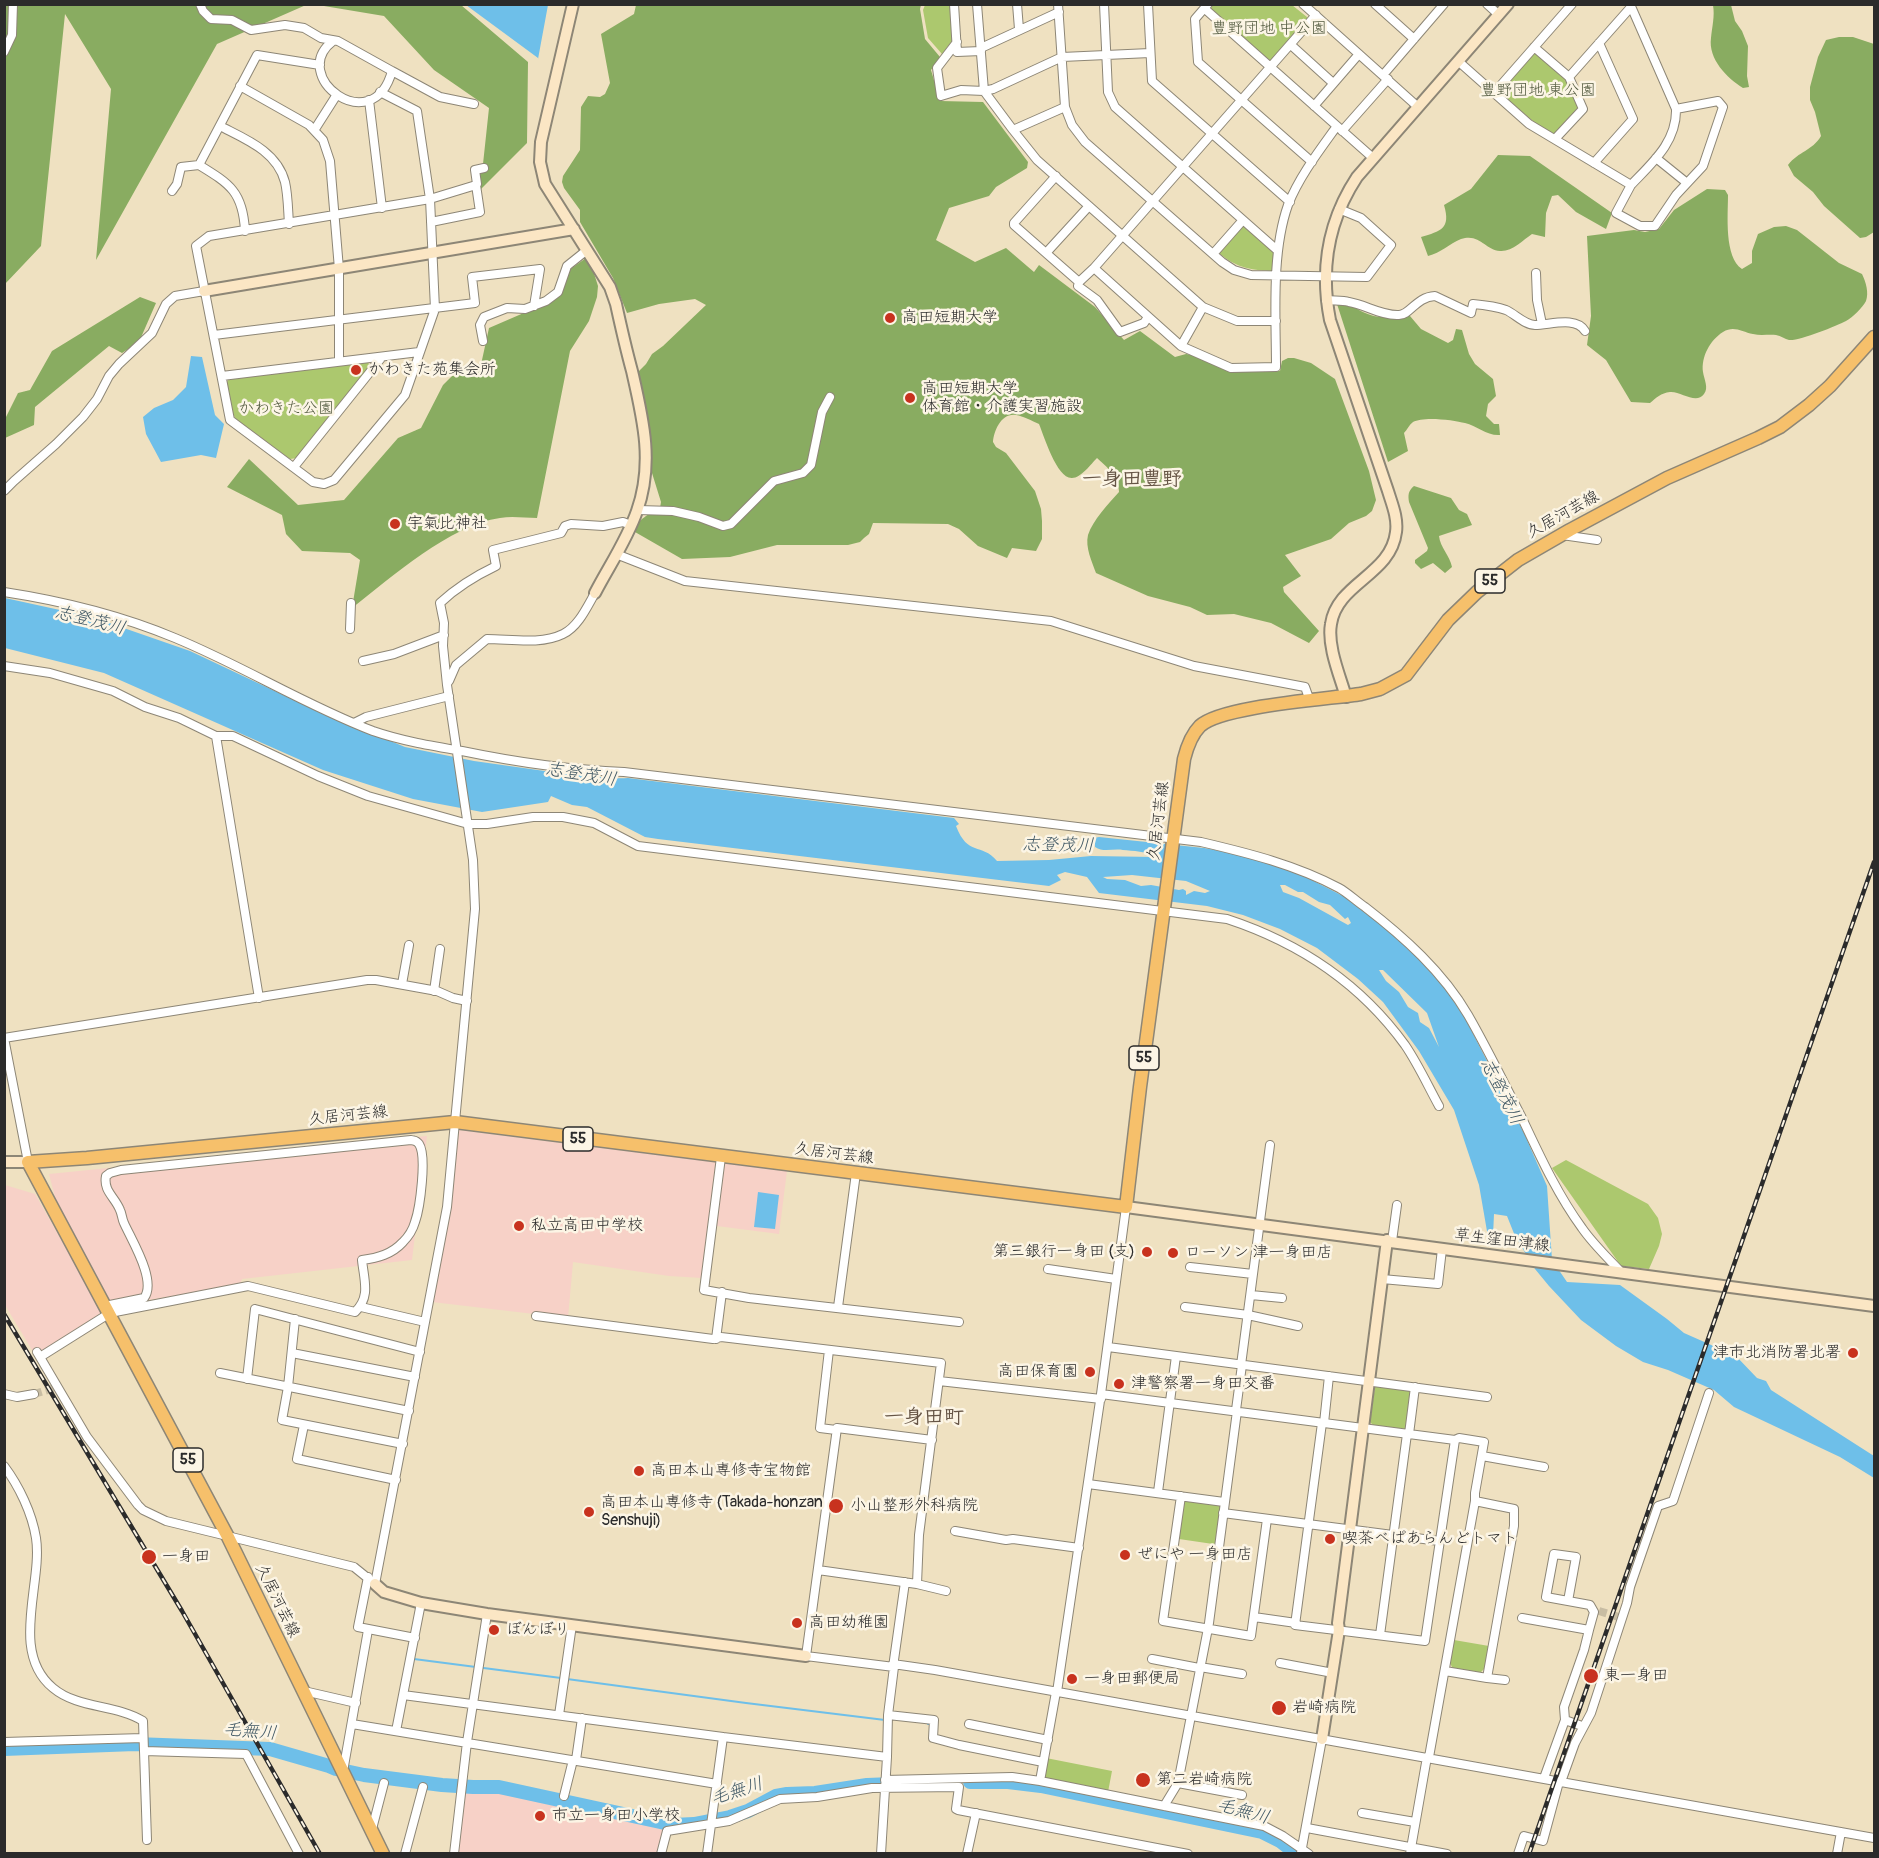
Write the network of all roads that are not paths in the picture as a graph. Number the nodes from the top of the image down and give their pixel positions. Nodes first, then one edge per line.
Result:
1 (13, 4) edge
2 (200, 4) edge
3 (573, 4) edge
4 (954, 4) edge
5 (977, 4) edge
6 (1017, 4) edge
7 (1104, 4) edge
8 (1148, 4) edge
9 (1304, 4) edge
10 (1444, 4) edge
11 (1487, 4) edge
12 (1508, 4) edge
13 (1572, 4) edge
14 (1380, 6) edge
15 (1630, 6) edge
16 (1207, 7) edge
17 (1058, 8) edge
18 (1316, 15) junction
19 (1499, 15) junction
20 (1019, 29) junction
21 (1414, 39) junction
22 (333, 41) junction
23 (957, 42) junction
24 (1599, 43) junction
25 (1291, 45) junction
26 (1534, 47) junction
27 (981, 50) junction
28 (4, 52) edge
29 (1150, 52) junction
30 (1359, 54) junction
31 (1107, 55) junction
32 (1062, 57) junction
33 (1458, 61) junction
34 (320, 65) junction
35 (1271, 67) junction
36 (392, 71) junction
37 (1385, 77) junction
38 (1569, 77) junction
39 (1333, 83) junction
40 (240, 86) junction
41 (984, 91) junction
42 (380, 92) junction
43 (1494, 93) junction
44 (336, 96) junction
45 (369, 100) junction
46 (1242, 100) junction
47 (474, 104) dead end
48 (1314, 106) junction
49 (1065, 107) junction
50 (1419, 107) junction
51 (1676, 109) junction
52 (220, 126) junction
53 (1339, 128) junction
54 (315, 129) junction
55 (1013, 130) junction
56 (1212, 134) junction
57 (1555, 139) junction
58 (1373, 158) junction
59 (1656, 158) junction
60 (1312, 162) junction
61 (1594, 163) junction
62 (199, 165) junction
63 (1183, 167) junction
64 (483, 168) dead end
65 (1056, 176) junction
66 (1687, 183) junction
67 (476, 185) junction
68 (1631, 185) junction
69 (172, 191) dead end
70 (430, 199) junction
71 (1153, 200) junction
72 (1290, 202) junction
73 (1089, 206) junction
74 (382, 208) junction
75 (1339, 209) junction
76 (334, 216) junction
77 (1243, 220) junction
78 (430, 222) junction
79 (289, 224) junction
80 (574, 229) junction
81 (245, 231) junction
82 (1123, 235) junction
83 (587, 250) junction
84 (1277, 250) junction
85 (432, 253) junction
86 (1046, 253) junction
87 (1213, 254) junction
88 (1094, 268) junction
89 (339, 269) junction
90 (1536, 273) dead end
91 (1277, 275) junction
92 (1325, 276) junction
93 (1079, 282) junction
94 (204, 291) junction
95 (1326, 300) junction
96 (534, 306) junction
97 (1203, 307) junction
98 (435, 309) junction
99 (1148, 318) junction
100 (340, 320) junction
101 (1276, 321) junction
102 (1542, 324) junction
103 (1585, 332) dead end
104 (214, 335) junction
105 (1875, 337) edge
106 (483, 341) dead end
107 (1181, 346) junction
108 (419, 352) junction
109 (382, 357) junction
110 (339, 362) junction
111 (222, 376) junction
112 (830, 397) dead end
113 (294, 467) junction
114 (4, 491) edge
115 (638, 510) junction
116 (631, 525) junction
117 (1561, 535) junction
118 (1597, 540) dead end
119 (616, 554) junction
120 (4, 592) edge
121 (595, 593) joint
122 (351, 603) dead end
123 (350, 629) dead end
124 (444, 635) junction
125 (363, 661) dead end
126 (4, 666) edge
127 (447, 685) junction
128 (449, 696) junction
129 (1346, 697) junction
130 (1310, 701) junction
131 (354, 723) junction
132 (216, 736) junction
133 (457, 750) junction
134 (468, 822) junction
135 (1173, 839) junction
136 (1164, 910) junction
137 (409, 945) dead end
138 (440, 950) dead end
139 (402, 984) junction
140 (434, 991) junction
141 (259, 998) junction
142 (467, 1001) junction
143 (4, 1038) edge
144 (1439, 1106) dead end
145 (454, 1122) junction
146 (1270, 1145) dead end
147 (721, 1157) junction
148 (28, 1161) junction
149 (4, 1162) edge
150 (856, 1173) junction
151 (1397, 1205) dead end
152 (1126, 1207) junction
153 (1260, 1225) junction
154 (1389, 1241) junction
155 (1442, 1249) junction
156 (1190, 1267) dead end
157 (1048, 1269) dead end
158 (1622, 1272) junction
159 (1253, 1274) junction
160 (1116, 1279) junction
161 (1382, 1279) junction
162 (722, 1292) junction
163 (1251, 1295) junction
164 (1282, 1298) dead end
165 (361, 1306) junction
166 (1875, 1306) edge
167 (838, 1307) junction
168 (1185, 1307) dead end
169 (107, 1309) junction
170 (1248, 1315) junction
171 (536, 1316) dead end
172 (295, 1319) junction
173 (959, 1322) dead end
174 (425, 1323) junction
175 (1298, 1326) dead end
176 (716, 1339) junction
177 (1108, 1347) junction
178 (829, 1350) junction
179 (420, 1352) junction
180 (292, 1353) junction
181 (1176, 1356) junction
182 (1242, 1365) junction
183 (220, 1373) dead end
184 (1329, 1376) junction
185 (415, 1377) junction
186 (247, 1379) junction
187 (939, 1381) junction
188 (1369, 1381) junction
189 (288, 1387) junction
190 (1415, 1387) junction
191 (1709, 1393) dead end
192 (4, 1394) edge
193 (34, 1394) tunnel mouth
194 (1101, 1396) junction
195 (1487, 1397) dead end
196 (1169, 1403) junction
197 (409, 1411) junction
198 (1236, 1411) junction
199 (1323, 1423) junction
200 (304, 1425) junction
201 (1363, 1428) junction
202 (836, 1430) junction
203 (1408, 1434) junction
204 (932, 1440) junction
205 (1455, 1440) junction
206 (403, 1444) junction
207 (1482, 1456) junction
208 (4, 1466) edge
209 (1545, 1467) dead end
210 (396, 1480) junction
211 (1088, 1484) junction
212 (1158, 1492) junction
213 (1180, 1496) junction
214 (1224, 1502) junction
215 (1475, 1502) junction
216 (1223, 1513) junction
217 (1267, 1519) junction
218 (1309, 1524) junction
219 (1350, 1529) junction
220 (955, 1531) dead end
221 (1394, 1535) junction
222 (228, 1537) junction
223 (1440, 1541) junction
224 (1079, 1548) junction
225 (818, 1570) junction
226 (371, 1580) junction
227 (905, 1582) junction
228 (917, 1584) junction
229 (946, 1591) dead end
230 (1568, 1601) junction
231 (421, 1603) junction
232 (487, 1614) junction
233 (1254, 1617) junction
234 (1522, 1618) dead end
235 (1296, 1623) junction
236 (572, 1625) junction
237 (1206, 1629) junction
238 (368, 1630) junction
239 (1339, 1630) junction
240 (1589, 1630) junction
241 (1380, 1635) junction
242 (415, 1638) junction
243 (806, 1656) junction
244 (1152, 1659) dead end
245 (1280, 1663) dead end
246 (893, 1666) junction
247 (1200, 1668) junction
248 (1445, 1671) junction
249 (1333, 1673) junction
250 (1242, 1674) dead end
251 (1487, 1678) junction
252 (1505, 1680) dead end
253 (304, 1691) junction
254 (1057, 1692) junction
255 (403, 1695) junction
256 (356, 1703) junction
257 (473, 1704) junction
258 (559, 1715) junction
259 (888, 1715) junction
260 (1190, 1716) junction
261 (582, 1718) junction
262 (1565, 1720) junction
263 (351, 1724) junction
264 (969, 1724) dead end
265 (1582, 1726) junction
266 (396, 1731) junction
267 (723, 1737) junction
268 (1322, 1739) junction
269 (1048, 1740) junction
270 (4, 1742) edge
271 (467, 1742) junction
272 (144, 1744) junction
273 (887, 1757) junction
274 (1428, 1757) junction
275 (575, 1760) junction
276 (1043, 1762) junction
277 (338, 1764) junction
278 (1544, 1778) junction
279 (1040, 1780) junction
280 (1560, 1782) junction
281 (384, 1783) dead end
282 (1178, 1783) junction
283 (717, 1784) junction
284 (885, 1785) junction
285 (423, 1787) dead end
286 (1242, 1795) dead end
287 (564, 1796) dead end
288 (1164, 1806) junction
289 (976, 1813) junction
290 (1362, 1813) dead end
291 (711, 1822) junction
292 (1415, 1822) junction
293 (1307, 1828) junction
294 (372, 1829) junction
295 (1841, 1832) junction
296 (1875, 1838) edge
297 (147, 1840) dead end
298 (1410, 1850) edge
299 (1304, 1852) edge
300 (299, 1854) edge
301 (383, 1854) edge
302 (405, 1854) edge
303 (454, 1854) edge
304 (661, 1854) edge
305 (707, 1854) edge
306 (881, 1854) edge
307 (968, 1854) edge
308 (1188, 1854) edge
309 (1447, 1854) edge
310 (1518, 1854) edge
311 (1837, 1854) edge

1 - 28 street
2 - 22 street
3 - 80 street
4 - 23 street
5 - 27 street
6 - 20 street
7 - 31 street
8 - 29 street
9 - 18 street
10 - 21 street
11 - 19 street
12 - 19 street
13 - 26 street
14 - 21 street
15 - 24 street
15 - 51 street
16 - 35 street
16 - 46 street
17 - 20 street
17 - 32 street
18 - 25 street
18 - 30 street
19 - 33 street
20 - 27 street
21 - 37 street
22 - 34 street
22 - 36 street
23 - 27 street
23 - 41 street
24 - 38 street
24 - 61 street
25 - 35 street
25 - 39 street
26 - 38 street
26 - 43 street
27 - 41 street
29 - 31 street
29 - 56 street
30 - 37 street
30 - 39 street
31 - 32 street
31 - 63 street
32 - 41 street
32 - 49 street
33 - 43 street
33 - 50 street
34 - 40 street
34 - 44 street
35 - 46 street
35 - 48 street
36 - 42 street
36 - 47 street
37 - 50 street
37 - 53 street
38 - 57 street
39 - 48 street
40 - 52 street
40 - 54 street
41 - 55 street
42 - 45 street
42 - 70 street
43 - 57 street
44 - 45 street
44 - 54 street
45 - 74 street
46 - 56 street
46 - 60 street
48 - 53 street
49 - 55 street
49 - 71 street
50 - 58 street
51 - 59 street
51 - 66 street
52 - 62 street
52 - 79 street
53 - 58 street
53 - 60 street
54 - 76 street
55 - 65 street
56 - 63 street
56 - 72 street
57 - 61 street
58 - 75 street
59 - 66 street
59 - 68 street
60 - 72 street
61 - 68 street
62 - 69 street
62 - 81 street
63 - 71 street
63 - 77 street
64 - 67 street
65 - 73 street
65 - 86 street
66 - 68 street
67 - 70 street
67 - 78 street
70 - 74 street
70 - 78 street
71 - 82 street
71 - 87 street
72 - 84 street
73 - 82 street
73 - 86 street
74 - 76 street
75 - 92 street
75 - 92 street
76 - 79 street
76 - 89 street
77 - 84 street
77 - 87 street
78 - 85 street
79 - 81 street
80 - 83 street
80 - 85 street
81 - 94 street
82 - 88 street
82 - 97 street
83 - 96 street
83 - 115 street
84 - 91 street
85 - 89 street
85 - 98 street
86 - 93 street
87 - 91 street
88 - 93 street
88 - 99 street
89 - 94 street
89 - 100 street
90 - 102 street
91 - 92 street
91 - 101 street
92 - 95 street
93 - 99 street
94 - 104 street
94 - 114 street
95 - 102 street
95 - 129 street
96 - 98 street
96 - 106 street
97 - 101 street
97 - 107 street
98 - 100 street
98 - 108 street
99 - 107 street
100 - 104 street
100 - 110 street
101 - 107 street
102 - 103 street
104 - 111 street
105 - 117 main road, 久居河芸線 / 55
108 - 109 street
108 - 113 street
109 - 110 street
109 - 113 street
110 - 111 street
111 - 113 street
112 - 115 street
115 - 116 street
116 - 119 street
116 - 124 street
117 - 118 street
117 - 129 main road, 久居河芸線 / 55
119 - 121 street
119 - 130 street
120 - 131 street
121 - 127 street
122 - 123 street
124 - 125 street
124 - 127 street
126 - 132 street
127 - 128 street
128 - 131 street
128 - 133 street
129 - 130 main road, 久居河芸線 / 55
130 - 135 main road, 久居河芸線 / 55
131 - 133 street
132 - 134 street
132 - 141 street
133 - 134 street
133 - 135 street
134 - 136 street
134 - 142 street
135 - 136 main road, 久居河芸線 / 55
135 - 158 street
136 - 144 street
136 - 152 main road, 久居河芸線 / 55
137 - 139 street
138 - 140 street
139 - 140 street
139 - 141 street
140 - 142 street
141 - 143 street
142 - 145 street
143 - 148 street
145 - 147 main road, 久居河芸線 / 55
145 - 148 main road, 久居河芸線 / 55
145 - 174 street
146 - 153 street
147 - 150 main road, 久居河芸線 / 55
147 - 162 street
148 - 149 street
148 - 169 main road, 久居河芸線 / 55
150 - 152 main road, 久居河芸線 / 55
150 - 167 street
151 - 154 street
152 - 153 street, 草生窪田津線
152 - 160 street
153 - 154 street, 草生窪田津線
153 - 159 street
154 - 155 street, 草生窪田津線
154 - 161 street
155 - 158 street, 草生窪田津線
155 - 161 street
156 - 159 street
157 - 160 street
158 - 166 street, 草生窪田津線
159 - 163 street
160 - 177 street
161 - 188 street
162 - 167 street
162 - 176 street
163 - 164 street
163 - 170 street
165 - 169 street
165 - 169 street
165 - 174 street
167 - 173 street
168 - 170 street
169 - 222 main road, 久居河芸線 / 55
169 - 222 street
170 - 175 street
170 - 182 street
171 - 176 street
172 - 179 street
172 - 180 street
172 - 186 street
174 - 179 street
176 - 178 street
177 - 181 street
177 - 194 street
178 - 187 street
178 - 202 street
179 - 185 street
180 - 185 street
180 - 189 street
181 - 182 street
181 - 196 street
182 - 184 street
182 - 198 street
183 - 186 street
184 - 188 street
184 - 199 street
185 - 197 street
186 - 189 street
187 - 194 street
187 - 204 street
188 - 190 street
188 - 201 street
189 - 197 street
189 - 200 street
190 - 195 street
190 - 203 street
191 - 265 street
192 - 193 street
194 - 196 street
194 - 211 street
196 - 198 street
196 - 212 street
197 - 206 street
198 - 199 street
198 - 214 street
199 - 201 street
199 - 218 street
200 - 206 street
200 - 210 street
201 - 203 street
201 - 219 street
202 - 204 street
202 - 225 street
203 - 205 street
203 - 221 street
204 - 228 street
205 - 207 street
205 - 223 street
206 - 210 street
207 - 209 street
207 - 215 street
208 - 272 street
210 - 226 street
211 - 212 street
211 - 224 street
212 - 213 street
213 - 214 street
213 - 237 street
214 - 216 street
215 - 248 street
215 - 251 street
216 - 217 street
216 - 237 street
217 - 218 street
217 - 233 street
218 - 219 street
218 - 235 street
219 - 221 street
219 - 239 street
220 - 224 street
221 - 223 street
221 - 241 street
222 - 226 street
222 - 253 main road, 久居河芸線 / 55
223 - 241 street
224 - 254 street
225 - 227 street
225 - 243 street
226 - 231 street
226 - 238 street
227 - 228 street
227 - 246 street
228 - 229 street
230 - 230 street
230 - 240 street
231 - 232 street
231 - 242 street
232 - 236 street
232 - 257 street
233 - 235 street
233 - 237 street
234 - 240 street
235 - 239 street
236 - 243 street
236 - 258 street
237 - 247 street
238 - 242 street
238 - 256 street
239 - 241 street
239 - 249 street
240 - 262 street
242 - 255 street
243 - 246 street
244 - 247 street
245 - 249 street
246 - 254 street
246 - 259 street
247 - 250 street
247 - 260 street
248 - 251 street
248 - 274 street
249 - 268 street
251 - 252 street
253 - 256 street
253 - 277 main road, 久居河芸線 / 55
254 - 260 street
254 - 269 street
255 - 257 street
255 - 266 street
256 - 263 street
257 - 258 street
257 - 271 street
258 - 261 street
259 - 273 street
259 - 276 street
260 - 268 street
260 - 282 street
261 - 267 street
261 - 275 street
262 - 265 street
262 - 278 street
263 - 266 street
263 - 277 street
264 - 269 street
265 - 280 street
266 - 271 street
267 - 273 street
267 - 283 street
268 - 274 street
268 - 293 street
269 - 276 street
270 - 272 street
271 - 275 street
271 - 303 street
272 - 297 street
272 - 300 street
273 - 284 street
274 - 278 street
274 - 292 street
275 - 283 street
275 - 287 street
276 - 279 street
277 - 294 main road, 久居河芸線 / 55
278 - 280 street
279 - 284 street
279 - 288 street
280 - 295 street
280 - 310 street
281 - 294 street
282 - 286 street
282 - 288 street
283 - 291 street
284 - 289 street
284 - 291 street
284 - 306 street
285 - 302 street
288 - 299 street
289 - 307 street
289 - 308 street
290 - 292 street
291 - 304 street
291 - 305 street
292 - 298 street
293 - 298 street
293 - 299 street
294 - 301 main road, 久居河芸線 / 55
295 - 296 street
295 - 311 street
298 - 309 street

